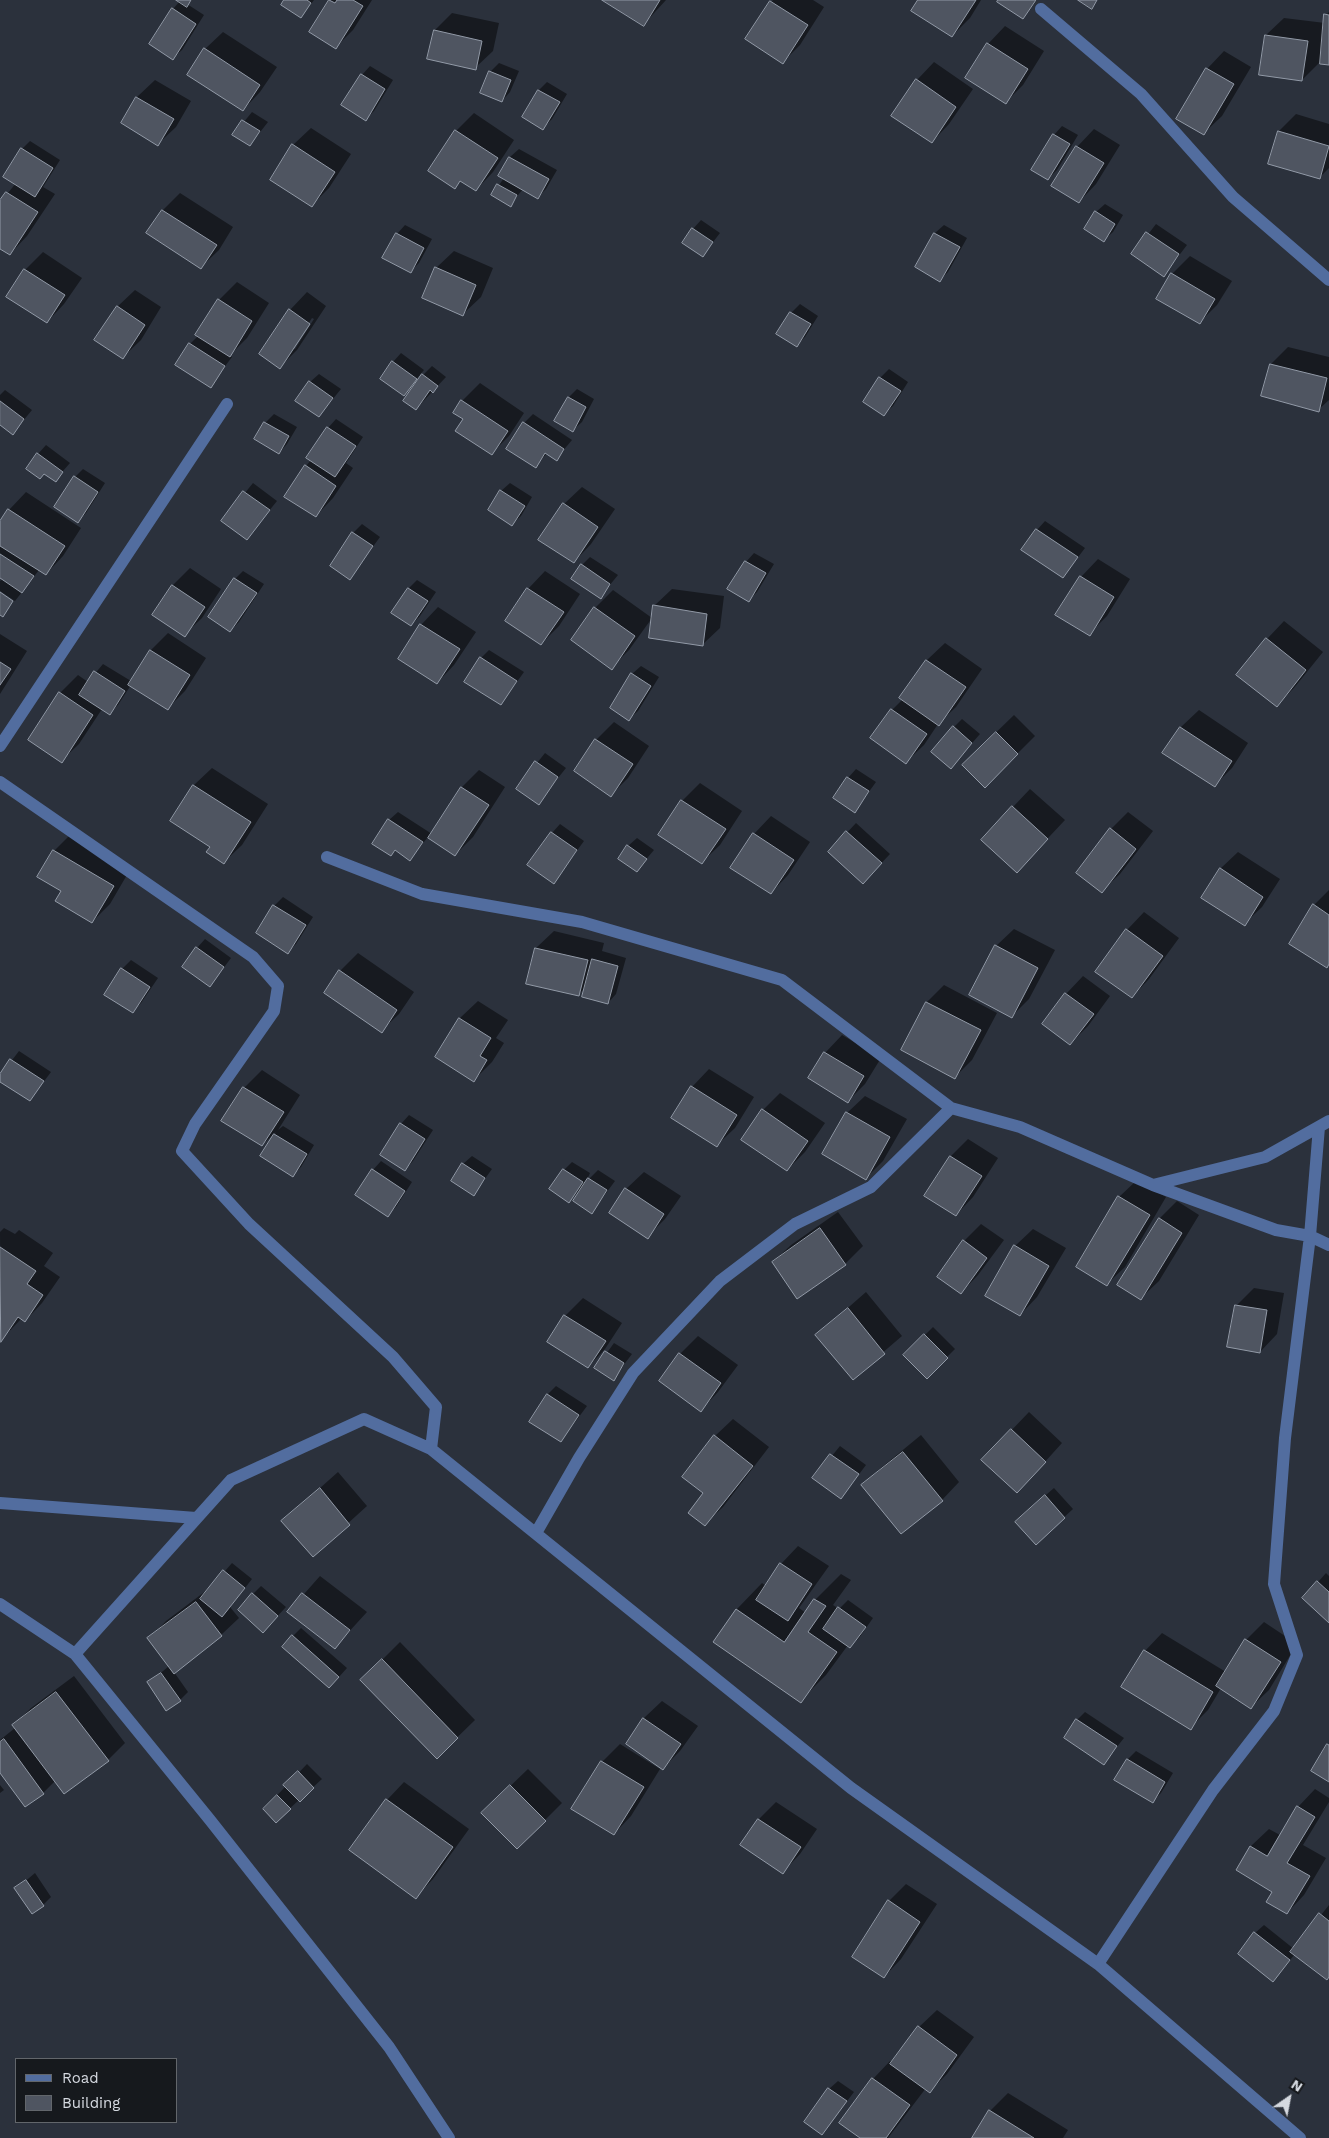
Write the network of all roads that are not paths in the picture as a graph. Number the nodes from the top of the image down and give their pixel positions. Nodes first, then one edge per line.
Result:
1 (1042, 9) dead end
2 (1329, 280) edge
3 (227, 404) dead end
4 (0, 746) edge
5 (0, 782) edge
6 (327, 857) dead end
7 (951, 1108) junction
8 (1324, 1124) edge
9 (1153, 1185) junction
10 (1310, 1236) junction
11 (1329, 1246) edge
12 (431, 1449) junction
13 (0, 1503) edge
14 (196, 1518) junction
15 (536, 1533) junction
16 (0, 1604) edge
17 (75, 1654) junction
18 (1098, 1964) junction
19 (449, 2138) edge
20 (1300, 2138) edge

1 - 2 street
3 - 4 street
5 - 12 street
6 - 7 street
7 - 9 street
7 - 15 street
8 - 9 street
8 - 10 street
9 - 10 street
10 - 11 street
10 - 18 street
12 - 14 street
12 - 15 street
13 - 14 street
14 - 17 street
15 - 18 street
16 - 17 street
17 - 19 street
18 - 20 street

